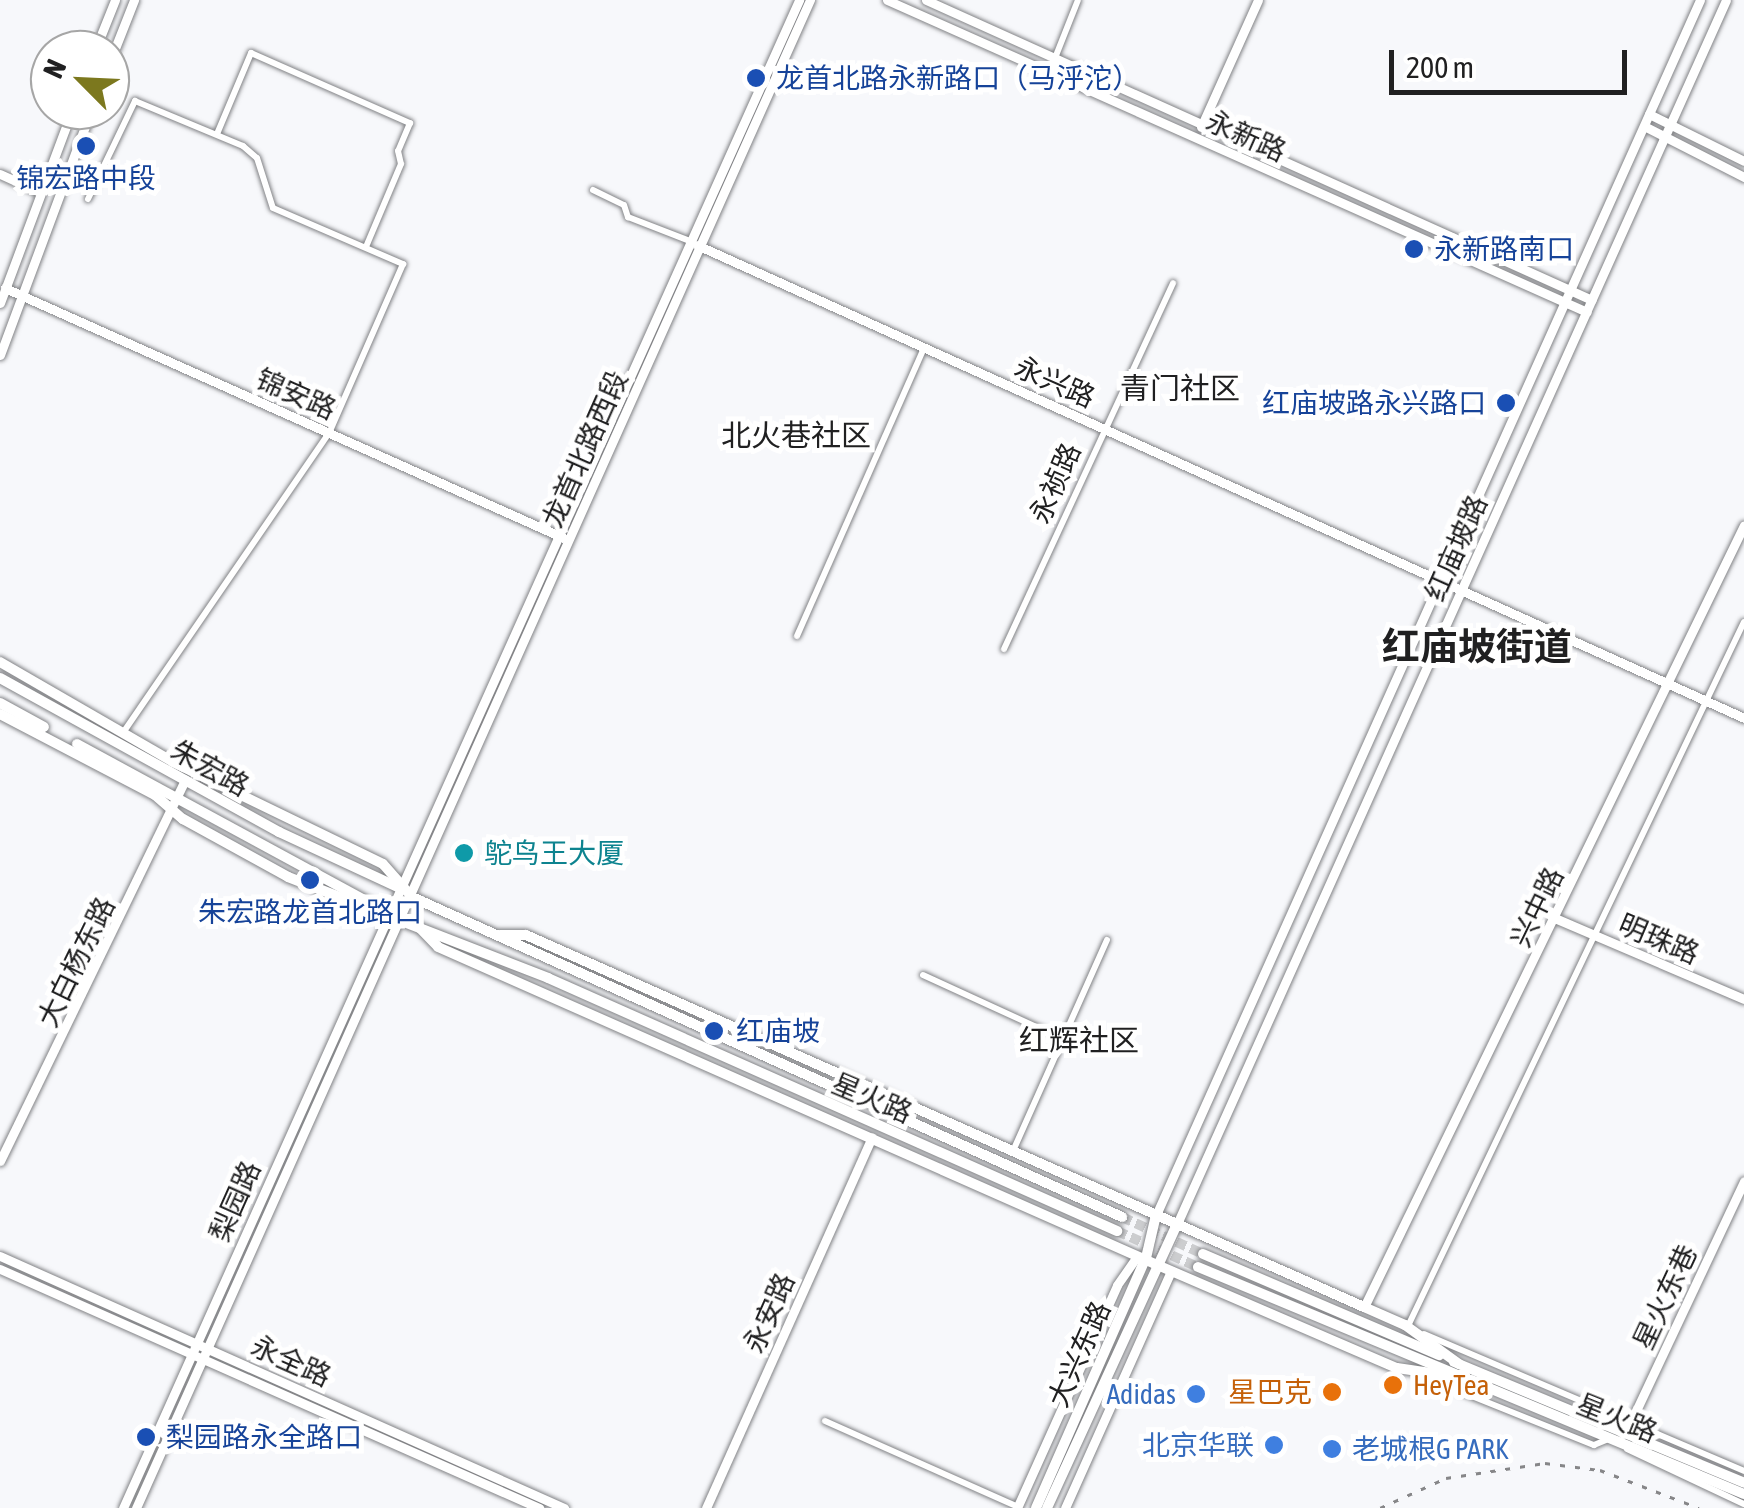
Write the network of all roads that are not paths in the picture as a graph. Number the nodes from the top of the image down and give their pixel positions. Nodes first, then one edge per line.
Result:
1 (115, 0) edge
2 (134, 0) edge
3 (799, 0) edge
4 (810, 0) edge
5 (887, 0) edge
6 (926, 0) edge
7 (1078, 0) edge
8 (1258, 0) edge
9 (1700, 0) edge
10 (1726, 0) edge
11 (104, 30) edge
12 (122, 30) edge
13 (1055, 59) junction
14 (1649, 114) junction
15 (1670, 125) junction
16 (1202, 126) junction
17 (1646, 127) junction
18 (64, 130) edge
19 (84, 130) edge
20 (216, 134) junction
21 (1664, 138) junction
22 (1196, 139) junction
23 (1744, 161) edge
24 (0, 174) edge
25 (1744, 177) edge
26 (594, 190) dead end
27 (40, 192) junction
28 (88, 200) dead end
29 (695, 244) junction
30 (366, 247) junction
31 (1173, 283) dead end
32 (6, 288) junction
33 (1573, 290) junction
34 (22, 296) junction
35 (1592, 300) junction
36 (0, 303) edge
37 (1566, 304) junction
38 (1587, 312) junction
39 (924, 348) junction
40 (0, 355) edge
41 (1104, 429) junction
42 (328, 433) junction
43 (1744, 525) edge
44 (565, 538) junction
45 (1443, 582) junction
46 (1462, 590) junction
47 (1744, 622) edge
48 (797, 636) dead end
49 (1004, 649) dead end
50 (0, 662) edge
51 (0, 678) edge
52 (1670, 683) junction
53 (1708, 700) junction
54 (0, 703) edge
55 (0, 714) edge
56 (1744, 718) edge
57 (124, 733) junction
58 (157, 765) junction
59 (199, 773) junction
60 (185, 780) junction
61 (173, 803) junction
62 (407, 893) junction
63 (388, 913) junction
64 (409, 919) junction
65 (1557, 919) junction
66 (496, 934) junction
67 (1592, 935) junction
68 (1107, 940) dead end
69 (923, 975) dead end
70 (536, 987) junction
71 (580, 992) junction
72 (1744, 999) edge
73 (648, 1029) junction
74 (1063, 1039) junction
75 (741, 1071) junction
76 (828, 1083) junction
77 (867, 1091) junction
78 (817, 1110) junction
79 (849, 1111) junction
80 (872, 1136) junction
81 (1013, 1152) junction
82 (0, 1161) edge
83 (1744, 1181) edge
84 (1156, 1215) junction
85 (1122, 1217) tunnel mouth
86 (1177, 1224) junction
87 (1117, 1231) tunnel mouth
88 (1204, 1254) tunnel mouth
89 (0, 1256) edge
90 (1150, 1261) junction
91 (1198, 1267) tunnel mouth
92 (0, 1269) edge
93 (1171, 1271) junction
94 (1364, 1307) junction
95 (1405, 1325) junction
96 (197, 1344) junction
97 (208, 1348) junction
98 (192, 1355) junction
99 (203, 1359) junction
100 (1459, 1364) junction
101 (1397, 1368) junction
102 (1452, 1376) junction
103 (825, 1421) dead end
104 (1608, 1425) junction
105 (1626, 1432) junction
106 (1608, 1439) junction
107 (1622, 1444) junction
108 (1744, 1471) edge
109 (1744, 1483) edge
110 (1744, 1494) edge
111 (1744, 1504) edge
112 (124, 1508) edge
113 (136, 1508) edge
114 (539, 1508) edge
115 (564, 1508) edge
116 (706, 1508) edge
117 (1018, 1508) edge
118 (1036, 1508) edge
119 (1047, 1508) edge
120 (1066, 1508) edge

1 - 11 main road
2 - 12 main road
3 - 29 main road, 龙首北路西段
4 - 29 main road, 龙首北路西段
5 - 22 main road, 永新路
6 - 13 main road, 永新路
7 - 13 street
8 - 16 main road
9 - 14 main road, 红庙坡路
10 - 15 main road, 红庙坡路
13 - 16 main road, 永新路
14 - 15 main road
14 - 17 main road, 红庙坡路
15 - 21 main road, 红庙坡路
15 - 23 main road
16 - 22 main road
16 - 33 main road, 永新路
17 - 21 main road
17 - 33 main road, 红庙坡路
18 - 27 main road
19 - 34 main road
20 - 28 street
20 - 30 street
20 - 30 street
21 - 25 main road
21 - 35 main road, 红庙坡路
22 - 37 main road, 永新路
24 - 27 main road
26 - 29 street, 永兴路
27 - 32 main road
29 - 39 main road, 永兴路
29 - 44 main road, 龙首北路西段
30 - 42 street
31 - 41 street, 永祯路
32 - 34 main road, 锦安路
32 - 36 main road
33 - 35 main road, 永新路
33 - 37 main road, 红庙坡路
34 - 40 main road
34 - 42 main road, 锦安路
35 - 38 main road, 红庙坡路
37 - 38 main road, 永新路
37 - 45 main road, 红庙坡路
38 - 46 main road, 红庙坡路
39 - 41 main road, 永兴路
39 - 48 street
41 - 45 main road, 永兴路
41 - 49 street, 永祯路
42 - 44 main road, 锦安路
42 - 57 street
43 - 52 main road, 兴中路
44 - 62 main road, 龙首北路西段
45 - 46 main road, 永兴路
45 - 84 main road, 红庙坡路
46 - 52 main road, 永兴路
46 - 86 main road, 红庙坡路
47 - 53 street
50 - 57 main road
51 - 58 main road, 朱宏路
52 - 53 main road, 永兴路
52 - 65 main road, 兴中路
53 - 56 main road, 永兴路
53 - 67 street
54 - 61 main road, 朱宏路
55 - 61 main road
57 - 59 main road
58 - 59 main road
58 - 60 main road, 朱宏路
59 - 62 main road
60 - 61 main road, 大白杨东路
60 - 62 main road, 朱宏路
61 - 63 main road, 朱宏路
61 - 63 main road
61 - 82 main road, 大白杨东路
62 - 63 main road, 龙首北路西段
62 - 64 main road, 龙首北路西段
62 - 66 main road, 星火路
63 - 64 main road, 星火路
63 - 96 main road, 梨园路
64 - 70 main road
64 - 71 main road, 星火路
64 - 97 main road, 梨园路
65 - 67 main road, 明珠路
65 - 94 main road, 兴中路
66 - 76 main road, 星火路
66 - 77 main road
67 - 72 main road, 明珠路
67 - 95 street
68 - 74 street
69 - 74 street
70 - 71 main road
70 - 73 main road
71 - 73 main road, 星火路
73 - 75 main road, 星火路
74 - 81 street
75 - 78 main road
75 - 79 main road, 星火路
76 - 77 main road
76 - 85 main road, 星火路
77 - 81 main road
78 - 79 main road
78 - 80 main road
79 - 87 main road, 星火路
80 - 90 main road
80 - 116 main road, 永安路
81 - 84 main road
83 - 105 main road, 星火东巷
84 - 86 main road
84 - 90 main road, 大兴东路
86 - 90 main road, 大兴东路
86 - 94 main road
88 - 100 main road, 星火路
89 - 96 main road, 永全路
90 - 93 main road
90 - 117 main road
90 - 118 main road, 大兴东路
90 - 119 main road, 大兴东路
91 - 102 main road, 星火路
92 - 98 main road, 永全路
93 - 101 main road
93 - 120 main road
94 - 95 main road
95 - 100 main road
95 - 104 street
96 - 97 main road, 永全路
96 - 98 main road, 梨园路
97 - 99 main road, 梨园路
97 - 115 main road, 永全路
98 - 99 main road, 永全路
98 - 112 main road, 梨园路
99 - 113 main road, 梨园路
99 - 114 main road, 永全路
100 - 104 main road, 星火路
101 - 102 main road
101 - 106 street
102 - 106 main road, 星火路
103 - 117 street
104 - 105 main road, 星火路
105 - 108 street
105 - 109 main road, 星火路
106 - 107 main road, 星火路
107 - 110 main road, 星火路
107 - 111 street

